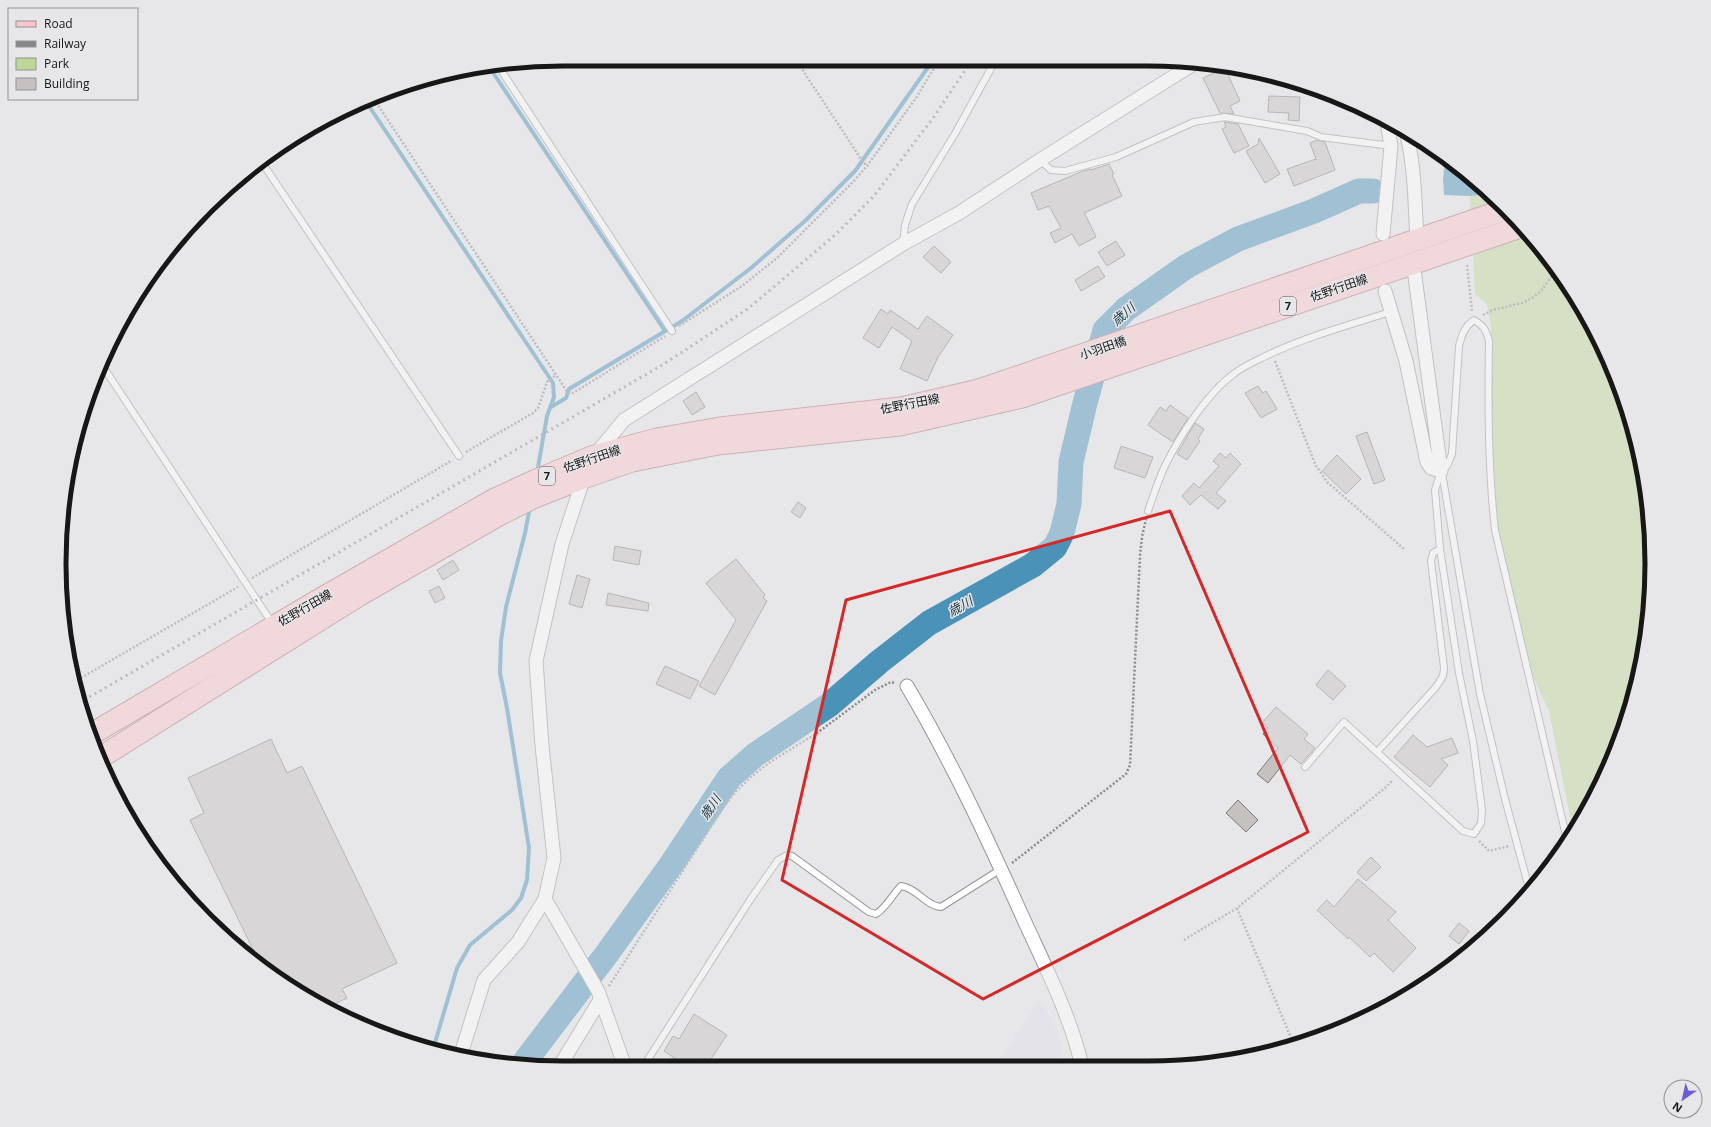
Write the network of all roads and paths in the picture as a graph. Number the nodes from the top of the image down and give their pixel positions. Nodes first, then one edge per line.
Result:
1 (800, 66) edge
2 (935, 66) edge
3 (992, 66) edge
4 (1187, 68) edge
5 (500, 70) edge
6 (376, 103) edge
7 (1388, 128) edge
8 (1408, 140) edge
9 (1391, 146) junction
10 (1040, 160) junction
11 (265, 166) edge
12 (867, 166) junction
13 (1499, 212) edge
14 (1516, 228) edge
15 (1383, 234) dead end
16 (1417, 240) junction
17 (903, 244) junction
18 (1413, 262) junction
19 (1467, 265) dead end
20 (1552, 275) edge
21 (1385, 291) dead end
22 (1390, 312) junction
23 (1474, 320) junction
24 (672, 331) junction
25 (1148, 332) joint
26 (1272, 353) junction
27 (1137, 359) joint
28 (1058, 364) joint
29 (105, 370) edge
30 (556, 375) junction
31 (1053, 387) joint
32 (459, 456) junction
33 (594, 456) junction
34 (1441, 471) junction
35 (583, 478) junction
36 (1148, 511) joint
37 (1404, 549) dead end
38 (1440, 549) junction
39 (245, 582) junction
40 (274, 626) junction
41 (80, 679) edge
42 (907, 686) joint
43 (95, 732) edge
44 (1377, 752) junction
45 (104, 755) edge
46 (1305, 767) dead end
47 (1400, 772) junction
48 (1565, 833) edge
49 (1474, 834) junction
50 (1511, 845) dead end
51 (1001, 869) junction
52 (1528, 884) edge
53 (545, 899) junction
54 (1237, 908) junction
55 (1184, 940) dead end
56 (599, 995) junction
57 (1292, 1039) edge
58 (462, 1050) edge
59 (563, 1061) edge
60 (623, 1061) edge
61 (647, 1061) edge
62 (1081, 1061) edge

1 - 12 path
2 - 12 path
3 - 17 lane
4 - 10 street
5 - 24 lane
6 - 30 path
7 - 9 street
8 - 16 street
9 - 10 lane
9 - 15 street
10 - 17 street
11 - 32 lane
12 - 24 path
13 - 16 main road, 佐野行田線 / 7
14 - 18 main road, 佐野行田線 / 7
16 - 25 main road, 佐野行田線 / 7
17 - 33 street
18 - 27 main road, 佐野行田線 / 7
18 - 34 street
19 - 23 path
20 - 23 path
21 - 22 street
22 - 26 lane
22 - 34 street
23 - 34 lane
23 - 48 lane
24 - 30 path
25 - 28 main road, 小羽田橋 / 7
26 - 36 lane
26 - 37 path
27 - 31 main road, 小羽田橋 / 7
28 - 33 main road, 佐野行田線 / 7
29 - 39 lane
30 - 32 path
31 - 35 main road, 佐野行田線 / 7
32 - 39 path
33 - 35 street
33 - 40 main road, 佐野行田線 / 7
34 - 38 lane
34 - 52 lane
35 - 45 main road, 佐野行田線 / 7
35 - 53 street
36 - 51 path
38 - 44 lane
38 - 49 lane
39 - 40 lane
39 - 41 path
40 - 43 main road, 佐野行田線 / 7
42 - 51 street
42 - 56 path
44 - 46 lane
44 - 47 lane
47 - 49 lane
47 - 54 path
49 - 50 path
51 - 61 lane
51 - 62 street
53 - 56 street
53 - 58 street
54 - 55 path
54 - 57 path
56 - 59 street
56 - 60 street

